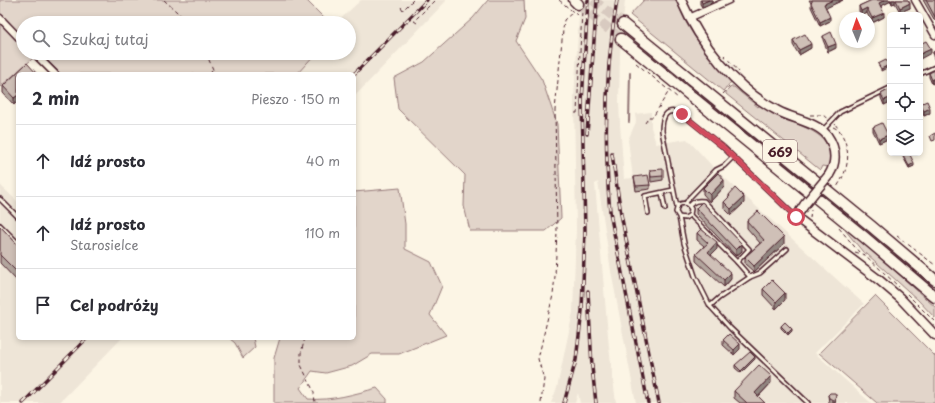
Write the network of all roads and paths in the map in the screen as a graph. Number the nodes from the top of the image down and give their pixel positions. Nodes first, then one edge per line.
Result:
1 (164, 0) edge
2 (413, 0) edge
3 (435, 0) edge
4 (559, 0) edge
5 (681, 0) edge
6 (729, 0) edge
7 (915, 0) edge
8 (577, 6) edge
9 (401, 7) dead end
10 (577, 15) dead end
11 (181, 16) edge
12 (0, 18) edge
13 (689, 18) junction
14 (417, 23) dead end
15 (623, 24) tunnel mouth
16 (16, 35) edge
17 (935, 36) edge
18 (621, 39) tunnel mouth
19 (723, 54) dead end
20 (41, 60) edge
21 (209, 60) edge
22 (212, 67) junction
23 (935, 67) edge
24 (53, 72) edge
25 (211, 72) edge
26 (214, 72) edge
27 (923, 73) edge
28 (740, 76) dead end
29 (732, 84) dead end
30 (887, 89) edge
31 (669, 90) dead end
32 (722, 94) dead end
33 (575, 113) dead end
34 (805, 116) dead end
35 (831, 120) junction
36 (644, 123) dead end
37 (822, 131) junction
38 (733, 157) junction
39 (837, 187) dead end
40 (673, 190) junction
41 (662, 192) junction
42 (0, 199) edge
43 (688, 205) junction
44 (677, 207) junction
45 (665, 209) dead end
46 (648, 213) dead end
47 (16, 215) edge
48 (690, 215) junction
49 (678, 217) junction
50 (796, 217) junction
51 (0, 225) edge
52 (16, 241) edge
53 (787, 249) dead end
54 (737, 262) junction
55 (750, 277) junction
56 (935, 280) edge
57 (935, 297) edge
58 (710, 306) junction
59 (935, 335) edge
60 (304, 340) edge
61 (316, 403) edge
62 (541, 403) edge
63 (808, 403) edge

1 - 11 path
2 - 9 path
3 - 14 path
4 - 8 path
5 - 13 street
6 - 13 street
7 - 17 street
8 - 10 path
8 - 33 path
8 - 62 path
12 - 16 street
13 - 37 street
15 - 56 main road, 669
18 - 57 main road, 669
19 - 28 path
20 - 24 street
21 - 22 path
22 - 25 path
22 - 26 path
23 - 27 lane
29 - 32 path
30 - 35 lane
31 - 36 path
34 - 35 path
35 - 37 lane
35 - 39 path
37 - 50 street, bridge
38 - 40 lane
38 - 43 lane
38 - 50 lane
40 - 41 lane
40 - 44 lane
41 - 45 lane
41 - 46 lane
42 - 47 lane
43 - 44 lane
43 - 48 lane
43 - 54 lane
44 - 49 lane
48 - 49 lane
48 - 54 lane
49 - 58 lane
50 - 59 street
51 - 52 lane
53 - 55 lane
54 - 55 lane
55 - 58 lane
58 - 63 lane
60 - 61 path

